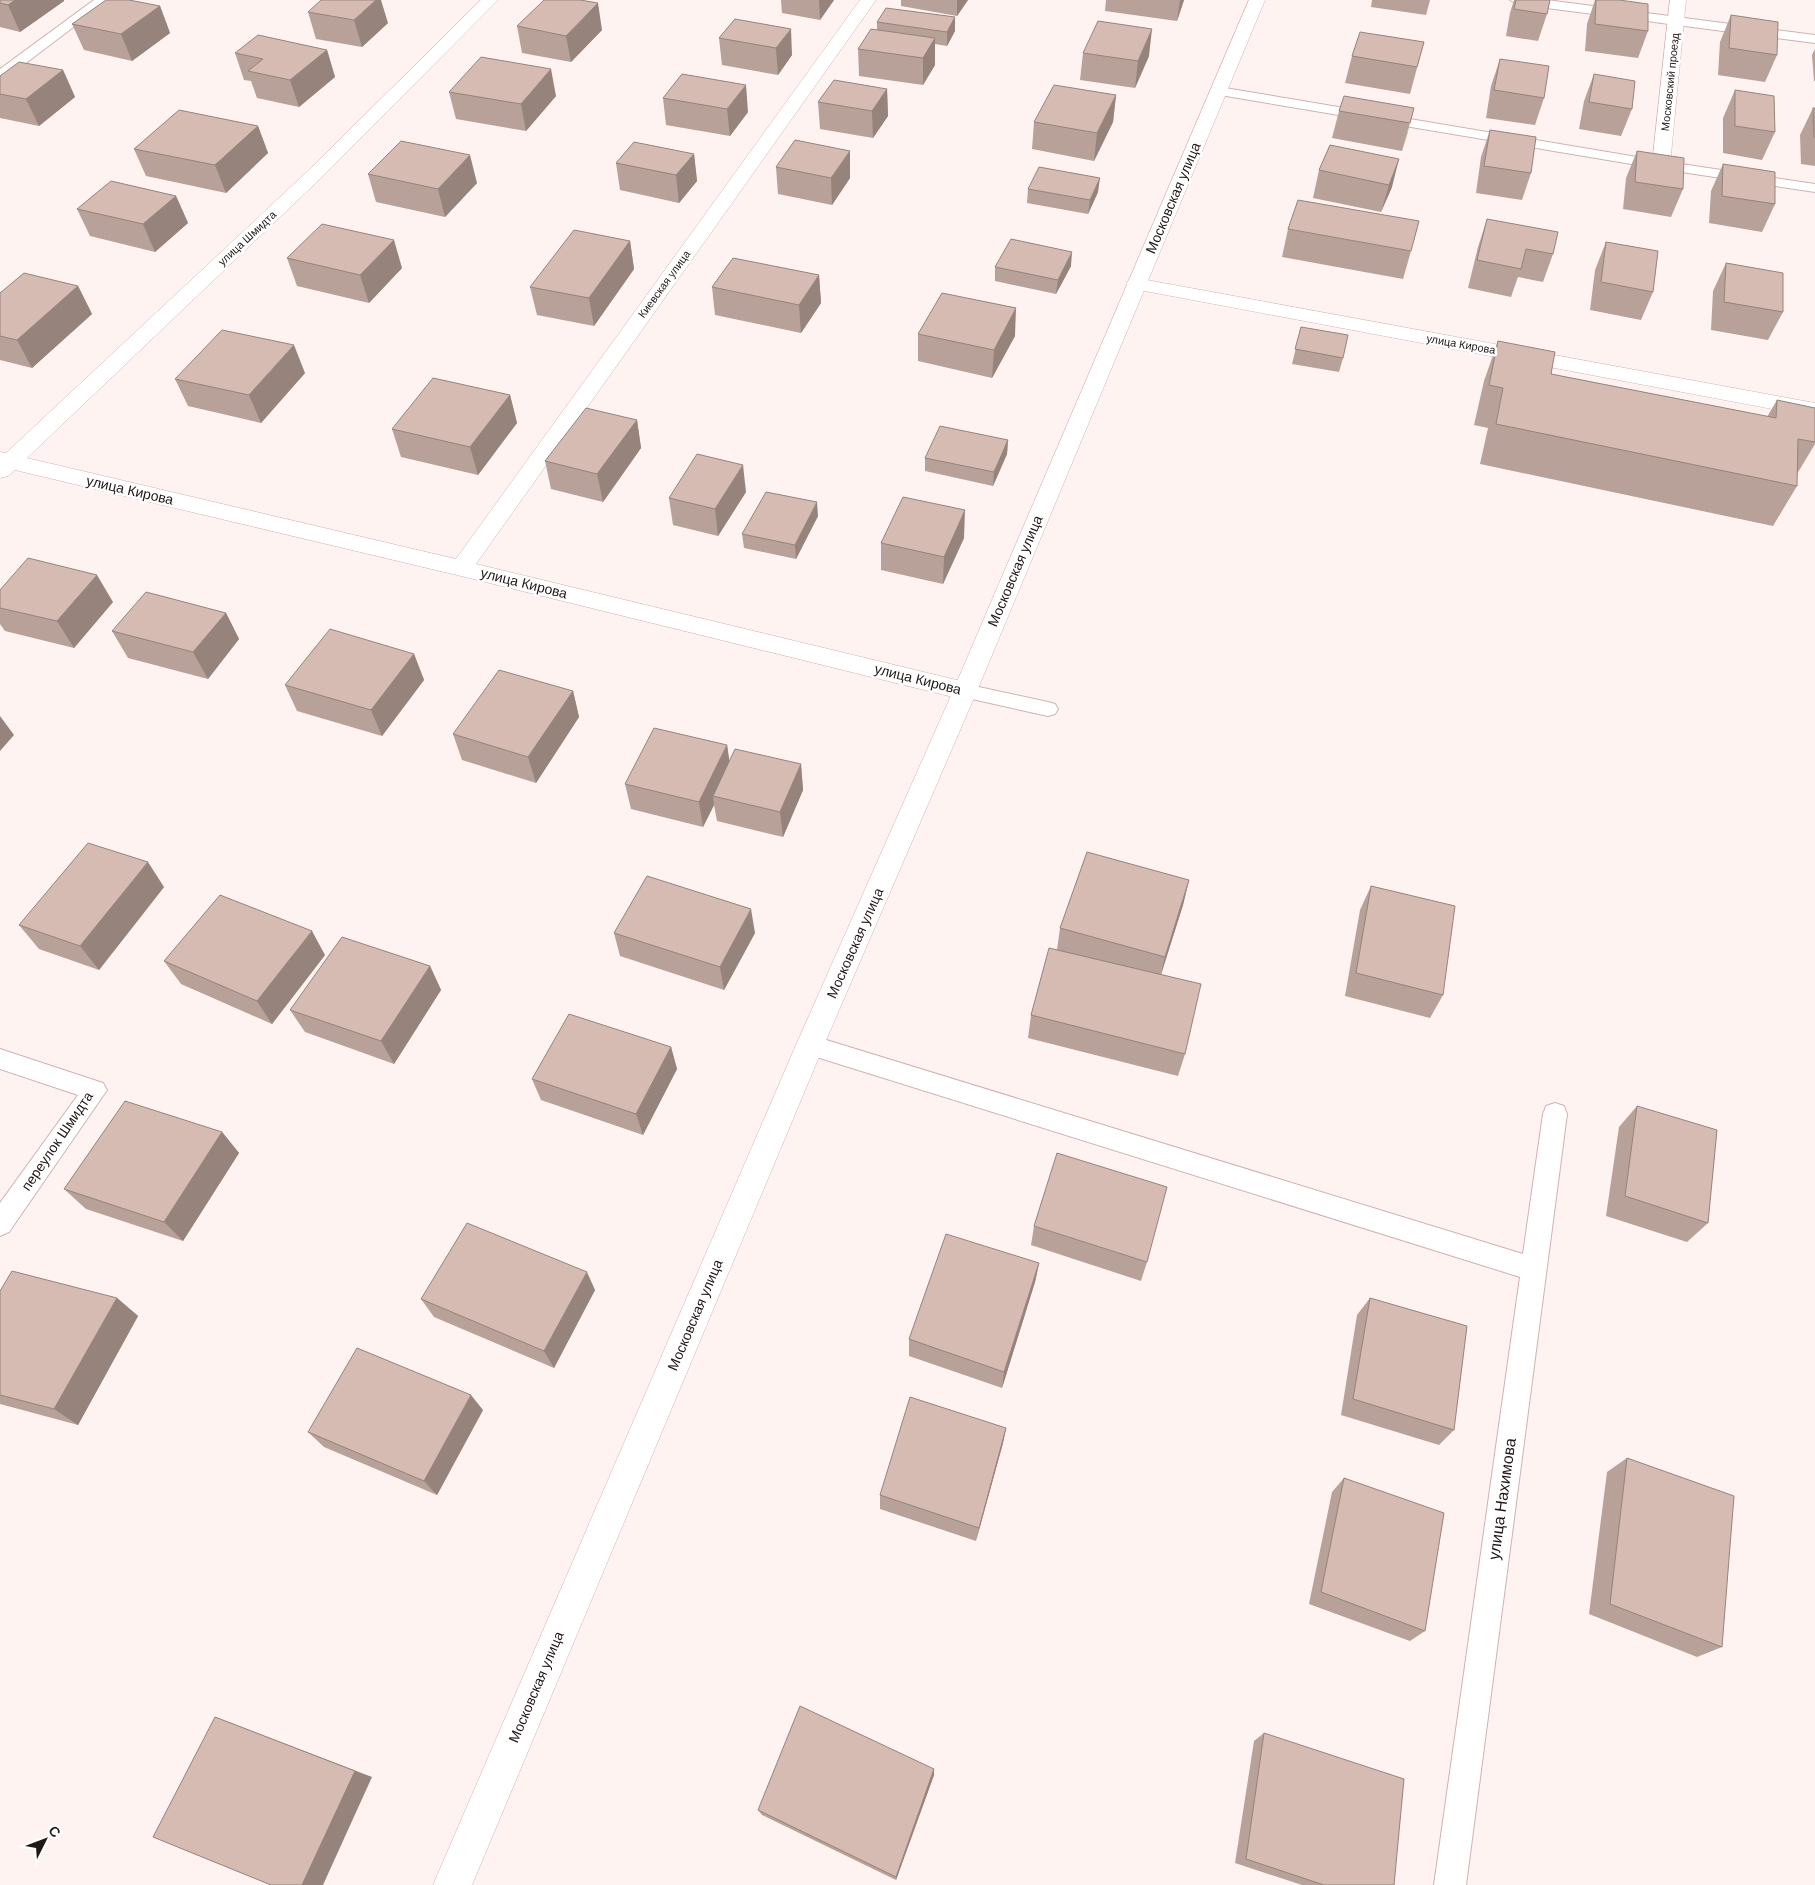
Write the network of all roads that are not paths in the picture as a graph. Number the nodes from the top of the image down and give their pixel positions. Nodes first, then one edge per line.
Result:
1 (102, 0) edge
2 (490, 0) edge
3 (868, 0) edge
4 (1258, 0) edge
5 (1517, 0) edge
6 (1678, 0) edge
7 (1677, 20) junction
8 (1815, 39) edge
9 (3, 71) edge
10 (1219, 90) junction
11 (1661, 165) junction
12 (1815, 188) edge
13 (1136, 284) junction
14 (1815, 410) edge
15 (3, 464) edge
16 (461, 568) junction
17 (964, 691) junction
18 (1048, 709) dead end
19 (810, 1045) junction
20 (0, 1059) edge
21 (1555, 1114) dead end
22 (0, 1224) edge
23 (1532, 1269) junction
24 (452, 1885) edge
25 (1450, 1885) edge

1 - 9 lane
2 - 15 street, улица Шмидта
3 - 16 street, Киевская улица
4 - 10 street, Московская улица
5 - 7 lane
6 - 7 street, Московский проезд
7 - 8 lane
7 - 11 street, Московский проезд
10 - 11 lane
10 - 13 street, Московская улица
11 - 12 lane
13 - 14 street, улица Кирова
13 - 17 street, Московская улица
15 - 16 street, улица Кирова
16 - 17 street, улица Кирова
17 - 18 lane, улица Кирова
17 - 19 street, Московская улица
19 - 23 lane
19 - 24 street, Московская улица
20 - 22 lane, переулок Шмидта
21 - 23 lane, улица Нахимова
23 - 25 lane, улица Нахимова

